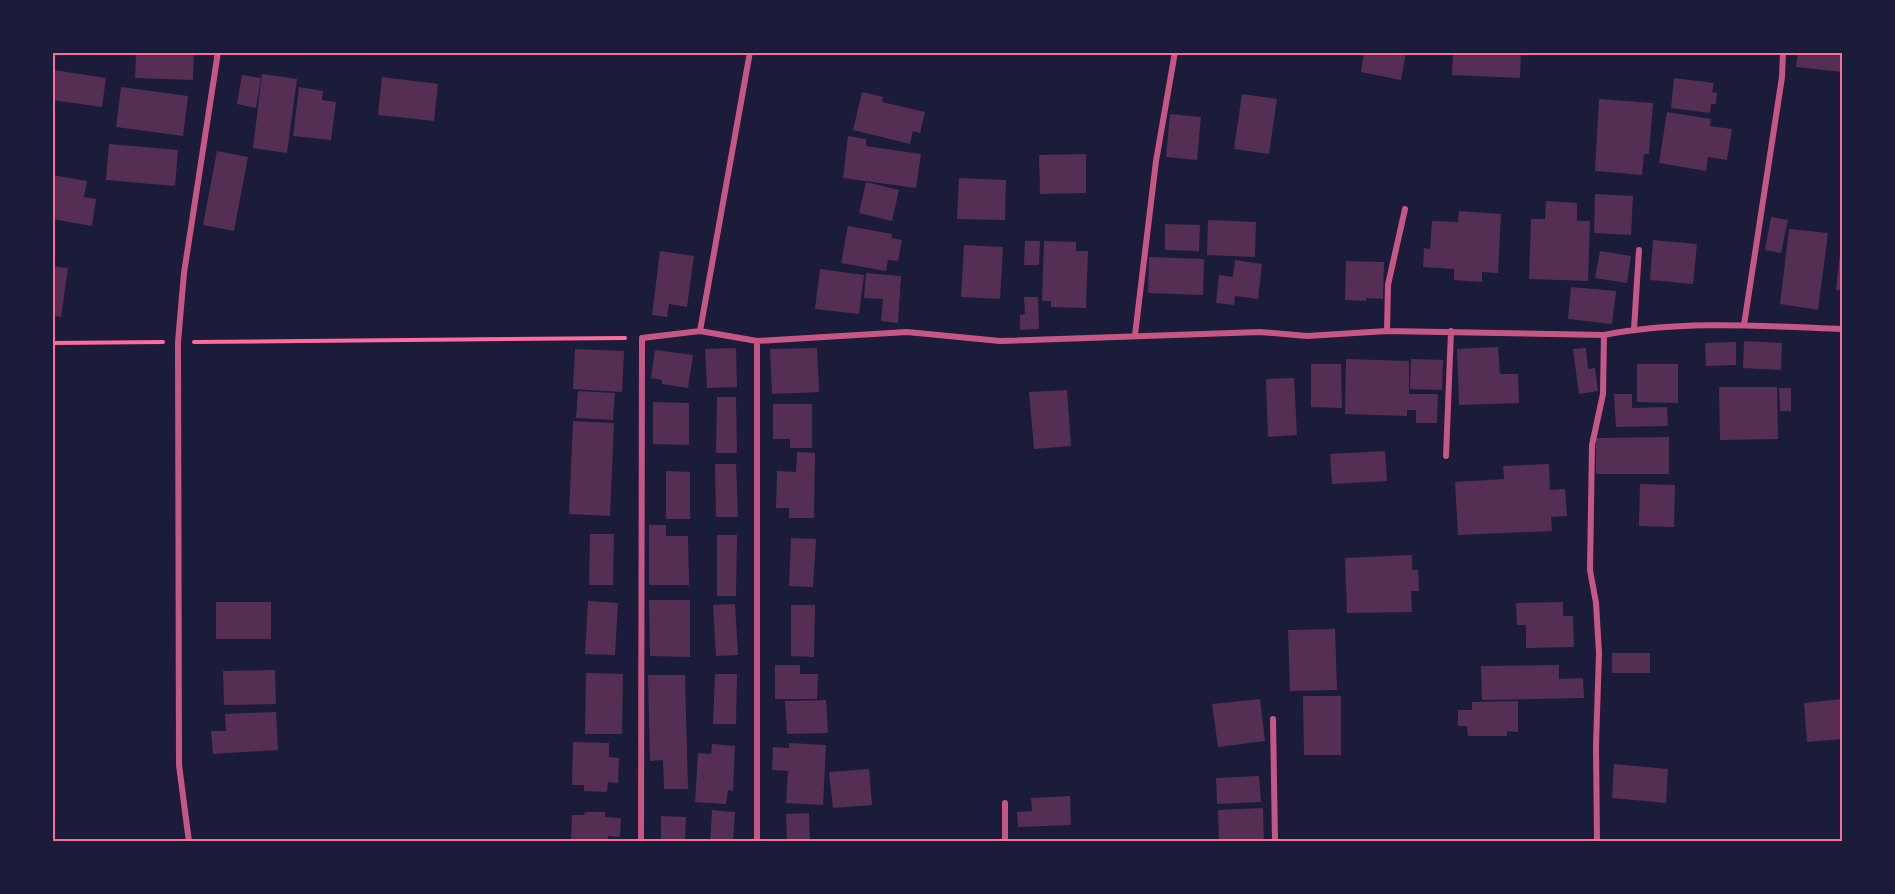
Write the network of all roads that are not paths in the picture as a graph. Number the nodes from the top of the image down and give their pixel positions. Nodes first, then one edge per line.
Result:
1 (218, 52) edge
2 (750, 52) edge
3 (1175, 52) edge
4 (1783, 52) edge
5 (1405, 209) dead end
6 (1640, 250) dead end
7 (1744, 325) junction
8 (1634, 329) junction
9 (1842, 329) edge
10 (700, 331) junction
11 (1387, 331) junction
12 (1451, 331) junction
13 (1135, 335) junction
14 (1604, 335) junction
15 (757, 341) junction
16 (1446, 456) dead end
17 (1273, 719) dead end
18 (1005, 803) dead end
19 (189, 842) edge
20 (641, 842) edge
21 (757, 842) edge
22 (1005, 842) edge
23 (1275, 842) edge
24 (1597, 842) edge

1 - 19 street
2 - 10 street
3 - 13 street
4 - 7 street
5 - 11 street
6 - 8 street
7 - 8 street
7 - 9 street
8 - 14 street
10 - 15 street
10 - 20 street
11 - 12 street
11 - 13 street
12 - 14 street
12 - 16 street
13 - 15 street
14 - 24 street
15 - 21 street
17 - 23 street
18 - 22 street

